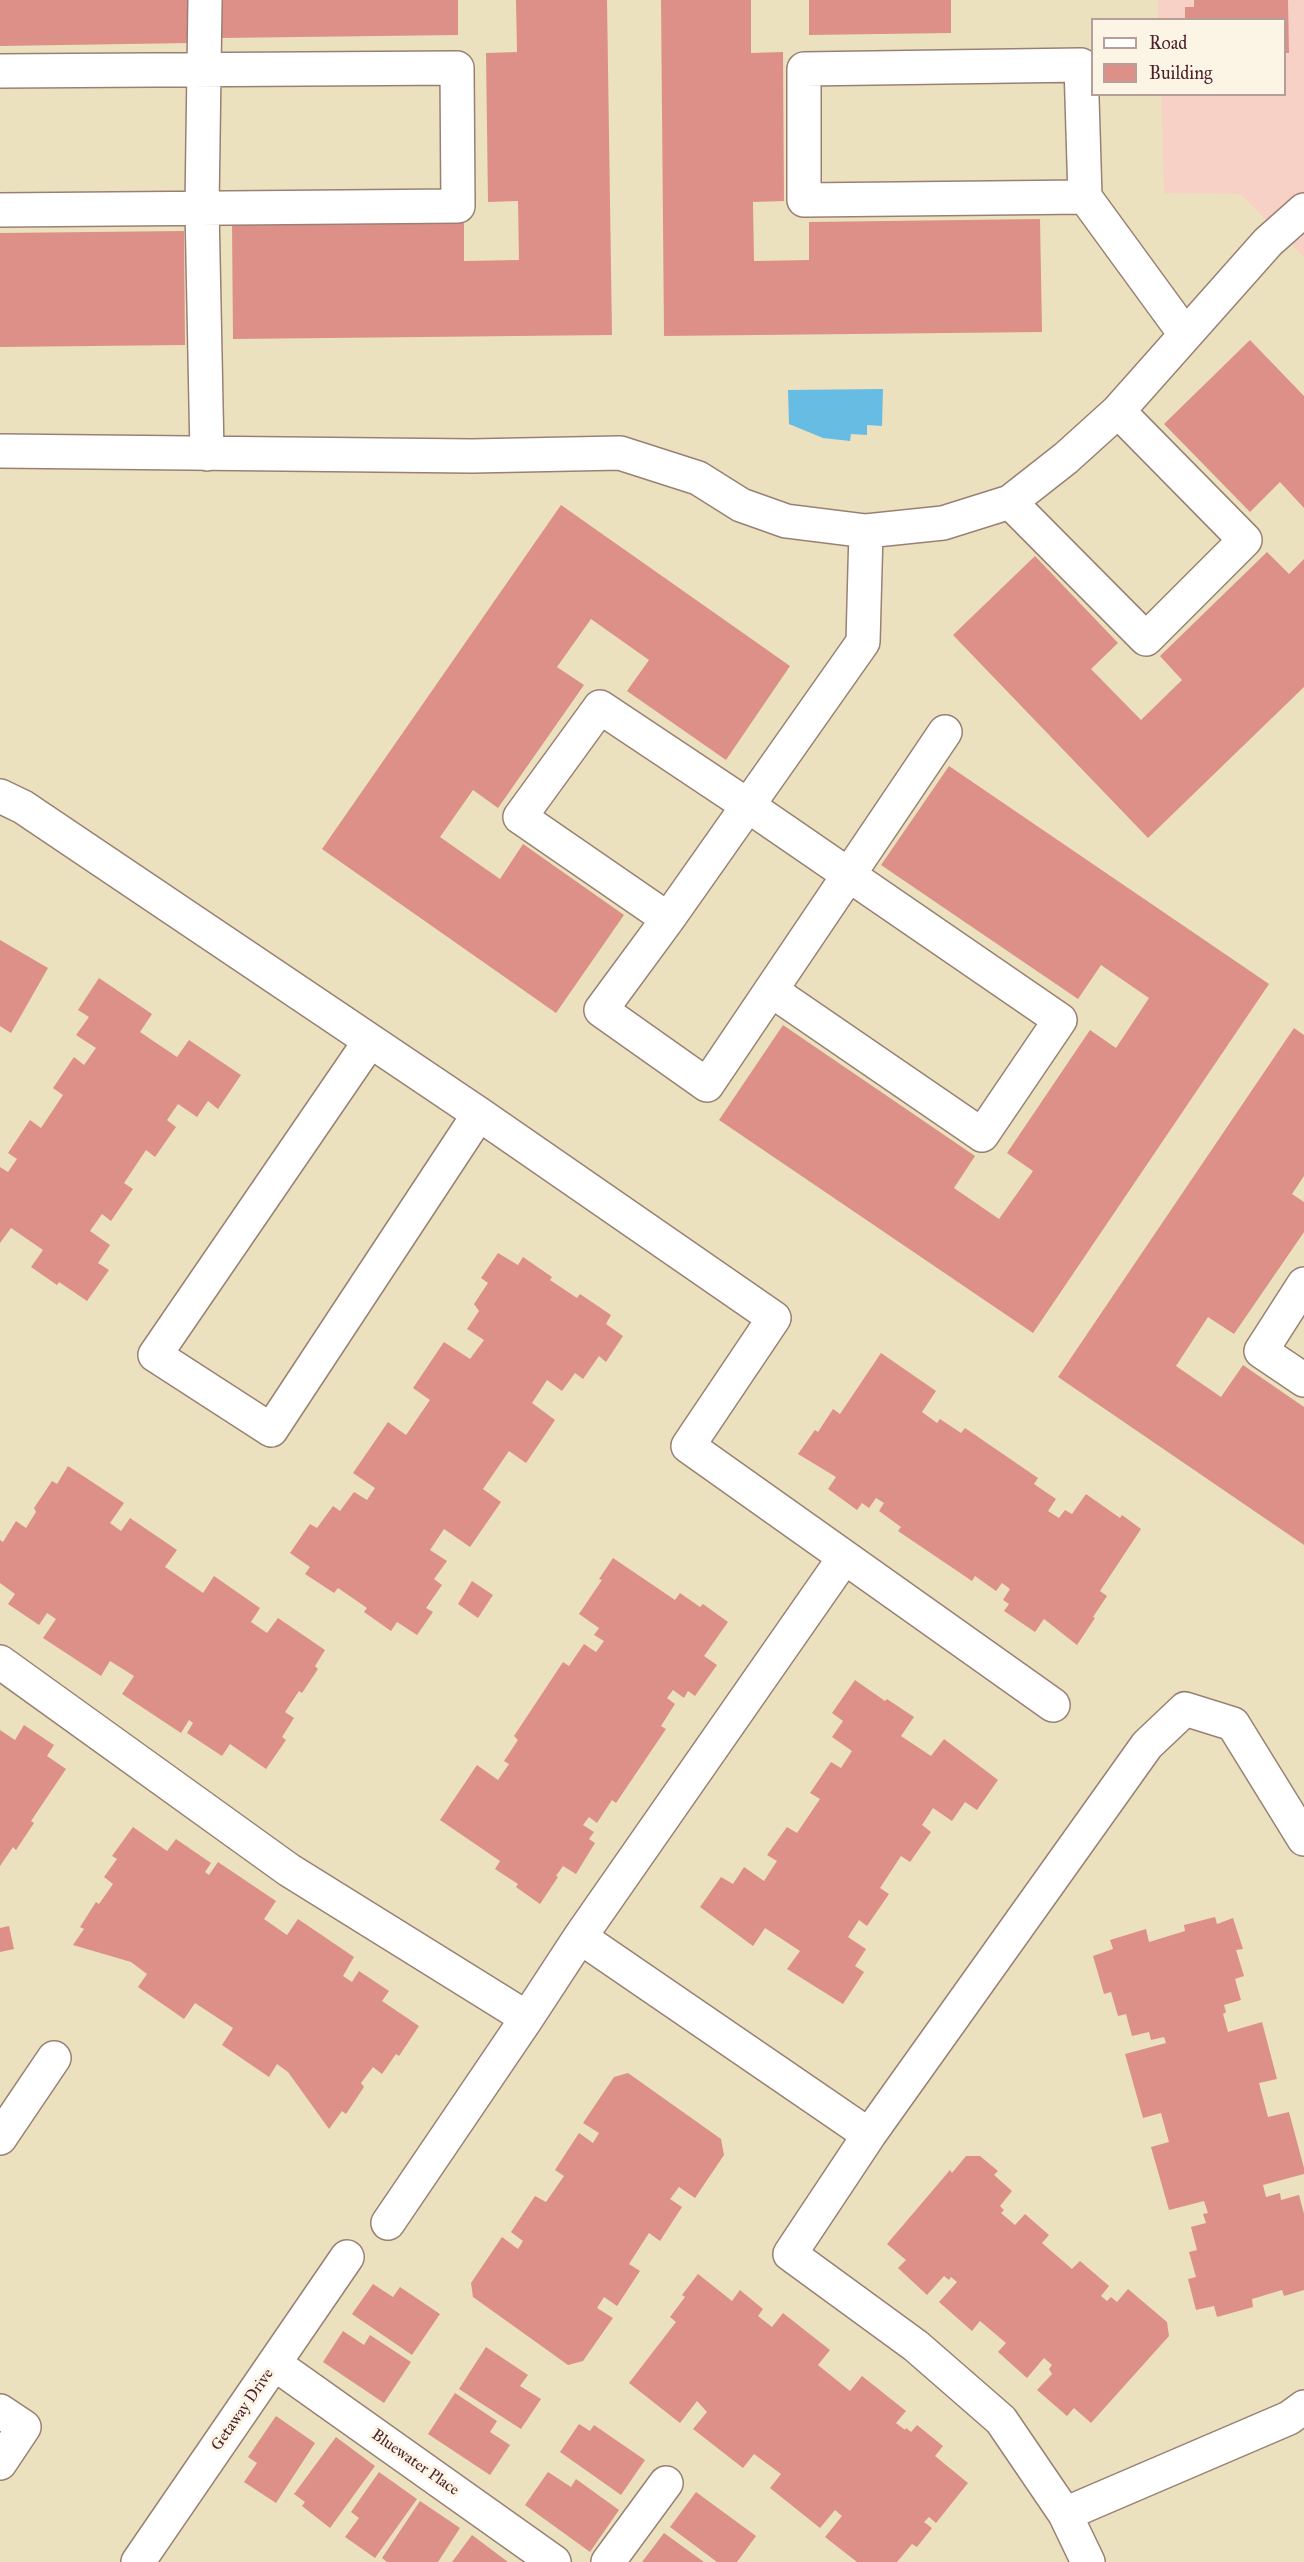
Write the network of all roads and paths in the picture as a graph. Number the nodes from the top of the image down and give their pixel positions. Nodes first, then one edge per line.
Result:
1 (205, 0) edge
2 (205, 69) junction
3 (0, 71) edge
4 (1085, 197) junction
5 (202, 208) junction
6 (0, 210) edge
7 (1304, 210) edge
8 (1185, 334) junction
9 (1118, 411) junction
10 (0, 451) edge
11 (207, 454) junction
12 (1010, 502) junction
13 (866, 531) junction
14 (945, 732) dead end
15 (0, 796) edge
16 (747, 805) junction
17 (849, 875) junction
18 (668, 919) junction
19 (772, 991) junction
20 (370, 1041) junction
21 (479, 1114) junction
22 (1304, 1284) edge
23 (1304, 1380) edge
24 (844, 1558) junction
25 (0, 1662) edge
26 (1053, 1705) dead end
27 (1304, 1839) edge
28 (580, 1937) junction
29 (527, 2018) junction
30 (54, 2058) dead end
31 (869, 2135) junction
32 (0, 2138) edge
33 (388, 2223) dead end
34 (347, 2257) dead end
35 (275, 2364) junction
36 (1304, 2407) edge
37 (12, 2419) edge
38 (0, 2463) edge
39 (666, 2483) dead end
40 (1065, 2514) junction
41 (138, 2562) edge
42 (554, 2562) edge
43 (608, 2562) edge
44 (1088, 2562) edge

1 - 2 street
2 - 3 street
2 - 5 street
2 - 5 street
4 - 4 street
4 - 8 street
5 - 6 street
5 - 11 street
7 - 8 street
8 - 9 street
9 - 12 street
9 - 12 street
10 - 11 street
11 - 13 street
12 - 13 street
13 - 16 street
14 - 17 street
15 - 20 street
16 - 17 street
16 - 18 street
16 - 18 street
17 - 19 street
17 - 19 street
18 - 19 street
20 - 21 street
20 - 21 street
21 - 24 street
22 - 23 street
24 - 26 street
24 - 28 street
25 - 29 street
27 - 31 street
28 - 29 street
28 - 31 street
29 - 33 street
30 - 32 street
31 - 40 street
34 - 35 street, Getaway Drive
35 - 41 street, Getaway Drive
35 - 42 street, Bluewater Place
36 - 40 street
37 - 38 street
39 - 43 street
40 - 44 street

